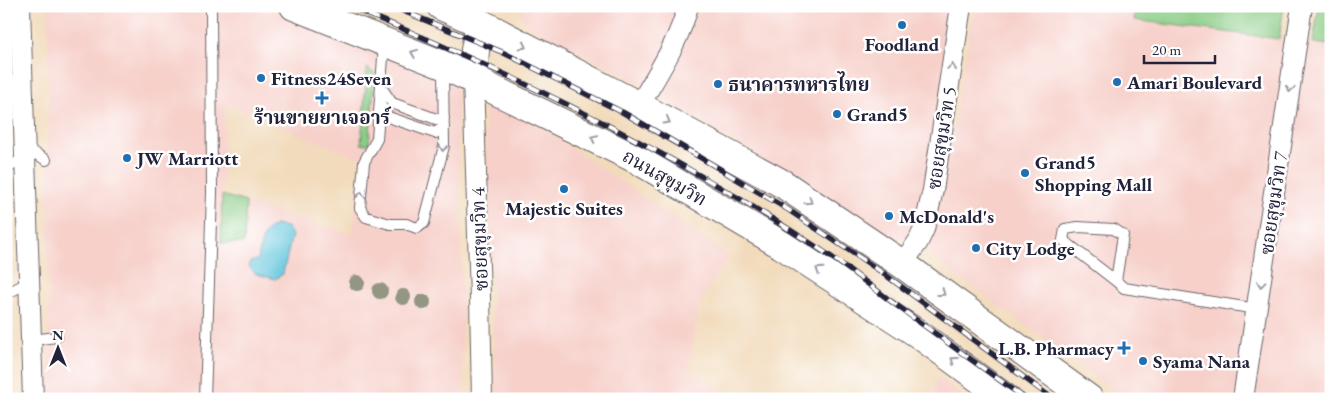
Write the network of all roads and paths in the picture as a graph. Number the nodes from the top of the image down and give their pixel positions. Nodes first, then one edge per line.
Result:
1 (20, 6) edge
2 (211, 6) edge
3 (294, 6) edge
4 (441, 6) edge
5 (688, 6) edge
6 (961, 6) edge
7 (1302, 6) edge
8 (480, 23) junction
9 (384, 41) junction
10 (443, 64) junction
11 (473, 78) junction
12 (381, 87) junction
13 (380, 104) junction
14 (639, 106) junction
15 (444, 123) junction
16 (25, 152) junction
17 (46, 160) dead end
18 (6, 169) edge
19 (902, 264) junction
20 (29, 282) junction
21 (1116, 282) junction
22 (6, 294) edge
23 (1257, 309) junction
24 (58, 336) dead end
25 (31, 340) junction
26 (981, 391) edge
27 (32, 399) edge
28 (205, 399) edge
29 (482, 399) edge
30 (1007, 399) edge
31 (1089, 399) edge
32 (1243, 399) edge

1 - 16 street
2 - 28 lane
3 - 9 main road, ถนนสุขุมวิท
4 - 8 main road
5 - 14 street
19 -> 6 street, ซอยสุขุมวิท 5
7 -> 23 street, ซอยสุขุมวิท 7
8 - 11 main road
8 -> 14 main road
10 -> 9 main road, ถนนสุขุมวิท
9 - 12 lane
10 - 11 main road, ถนนสุขุมวิท
10 - 15 lane
26 -> 11 main road, ถนนสุขุมวิท
11 - 29 street, ซอยสุขุมวิท 4
12 - 13 lane
12 - 15 lane
13 - 15 lane
15 -> 13 lane
14 -> 19 main road
16 - 17 lane
16 - 18 lane
16 - 20 street
19 -> 31 main road
20 - 22 lane
20 - 25 street
21 - 21 lane
21 - 23 lane
23 - 32 street, ซอยสุขุมวิท 7
24 - 25 lane
25 - 27 street
26 - 30 main road, ถนนสุขุมวิท

